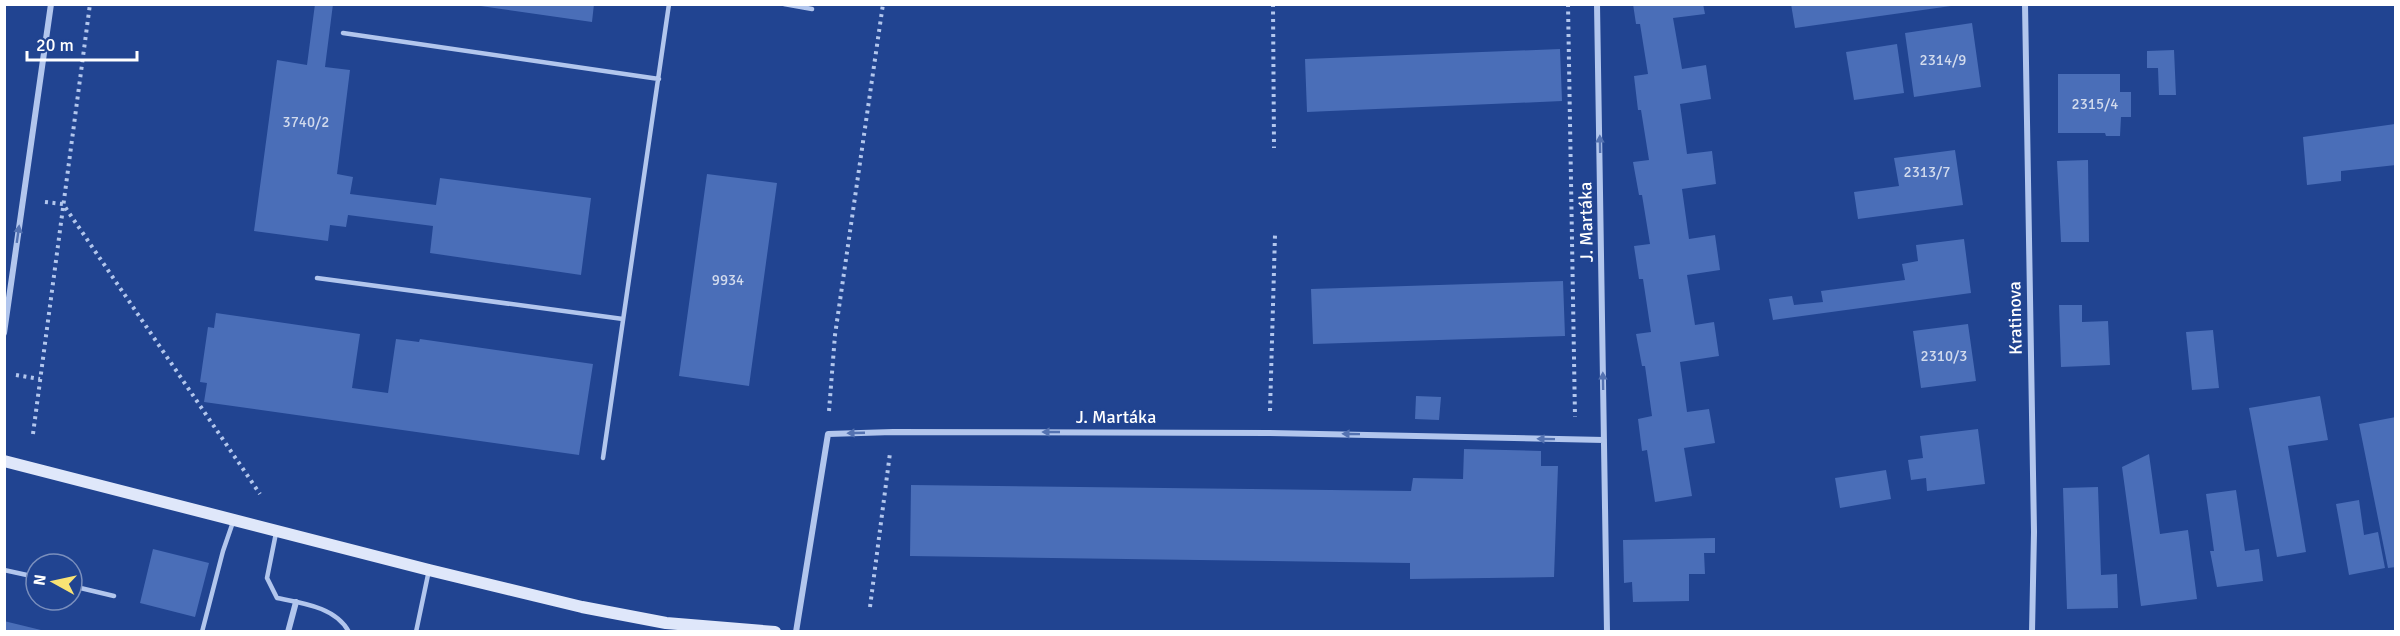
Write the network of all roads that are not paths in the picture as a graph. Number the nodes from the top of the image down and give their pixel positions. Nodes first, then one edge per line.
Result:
1 (51, 4) edge
2 (669, 4) edge
3 (784, 4) edge
4 (1597, 4) edge
5 (2025, 4) edge
6 (812, 9) dead end
7 (343, 33) dead end
8 (658, 79) junction
9 (317, 278) dead end
10 (623, 320) junction
11 (4, 333) edge
12 (1604, 440) junction
13 (603, 458) dead end
14 (4, 461) edge
15 (234, 520) junction
16 (277, 530) junction
17 (4, 570) edge
18 (429, 570) junction
19 (24, 574) edge
20 (84, 589) edge
21 (114, 596) dead end
22 (296, 602) junction
23 (202, 632) edge
24 (288, 632) edge
25 (349, 632) edge
26 (416, 632) edge
27 (775, 632) edge
28 (796, 632) edge
29 (1607, 632) edge
30 (2032, 632) edge

11 -> 1 street
2 - 8 lane
3 - 6 lane
12 -> 4 street, J. Martáka
5 - 30 street, Kratinova
7 - 8 lane
8 - 10 lane
9 - 10 lane
10 - 13 lane
12 -> 28 street, J. Martáka
12 - 29 street, J. Martáka
14 - 15 street
15 - 16 street
15 - 23 lane
16 - 18 street
16 - 22 lane
17 - 19 lane
18 - 26 lane
18 - 27 street
20 - 21 lane
22 - 24 street
22 - 25 lane

